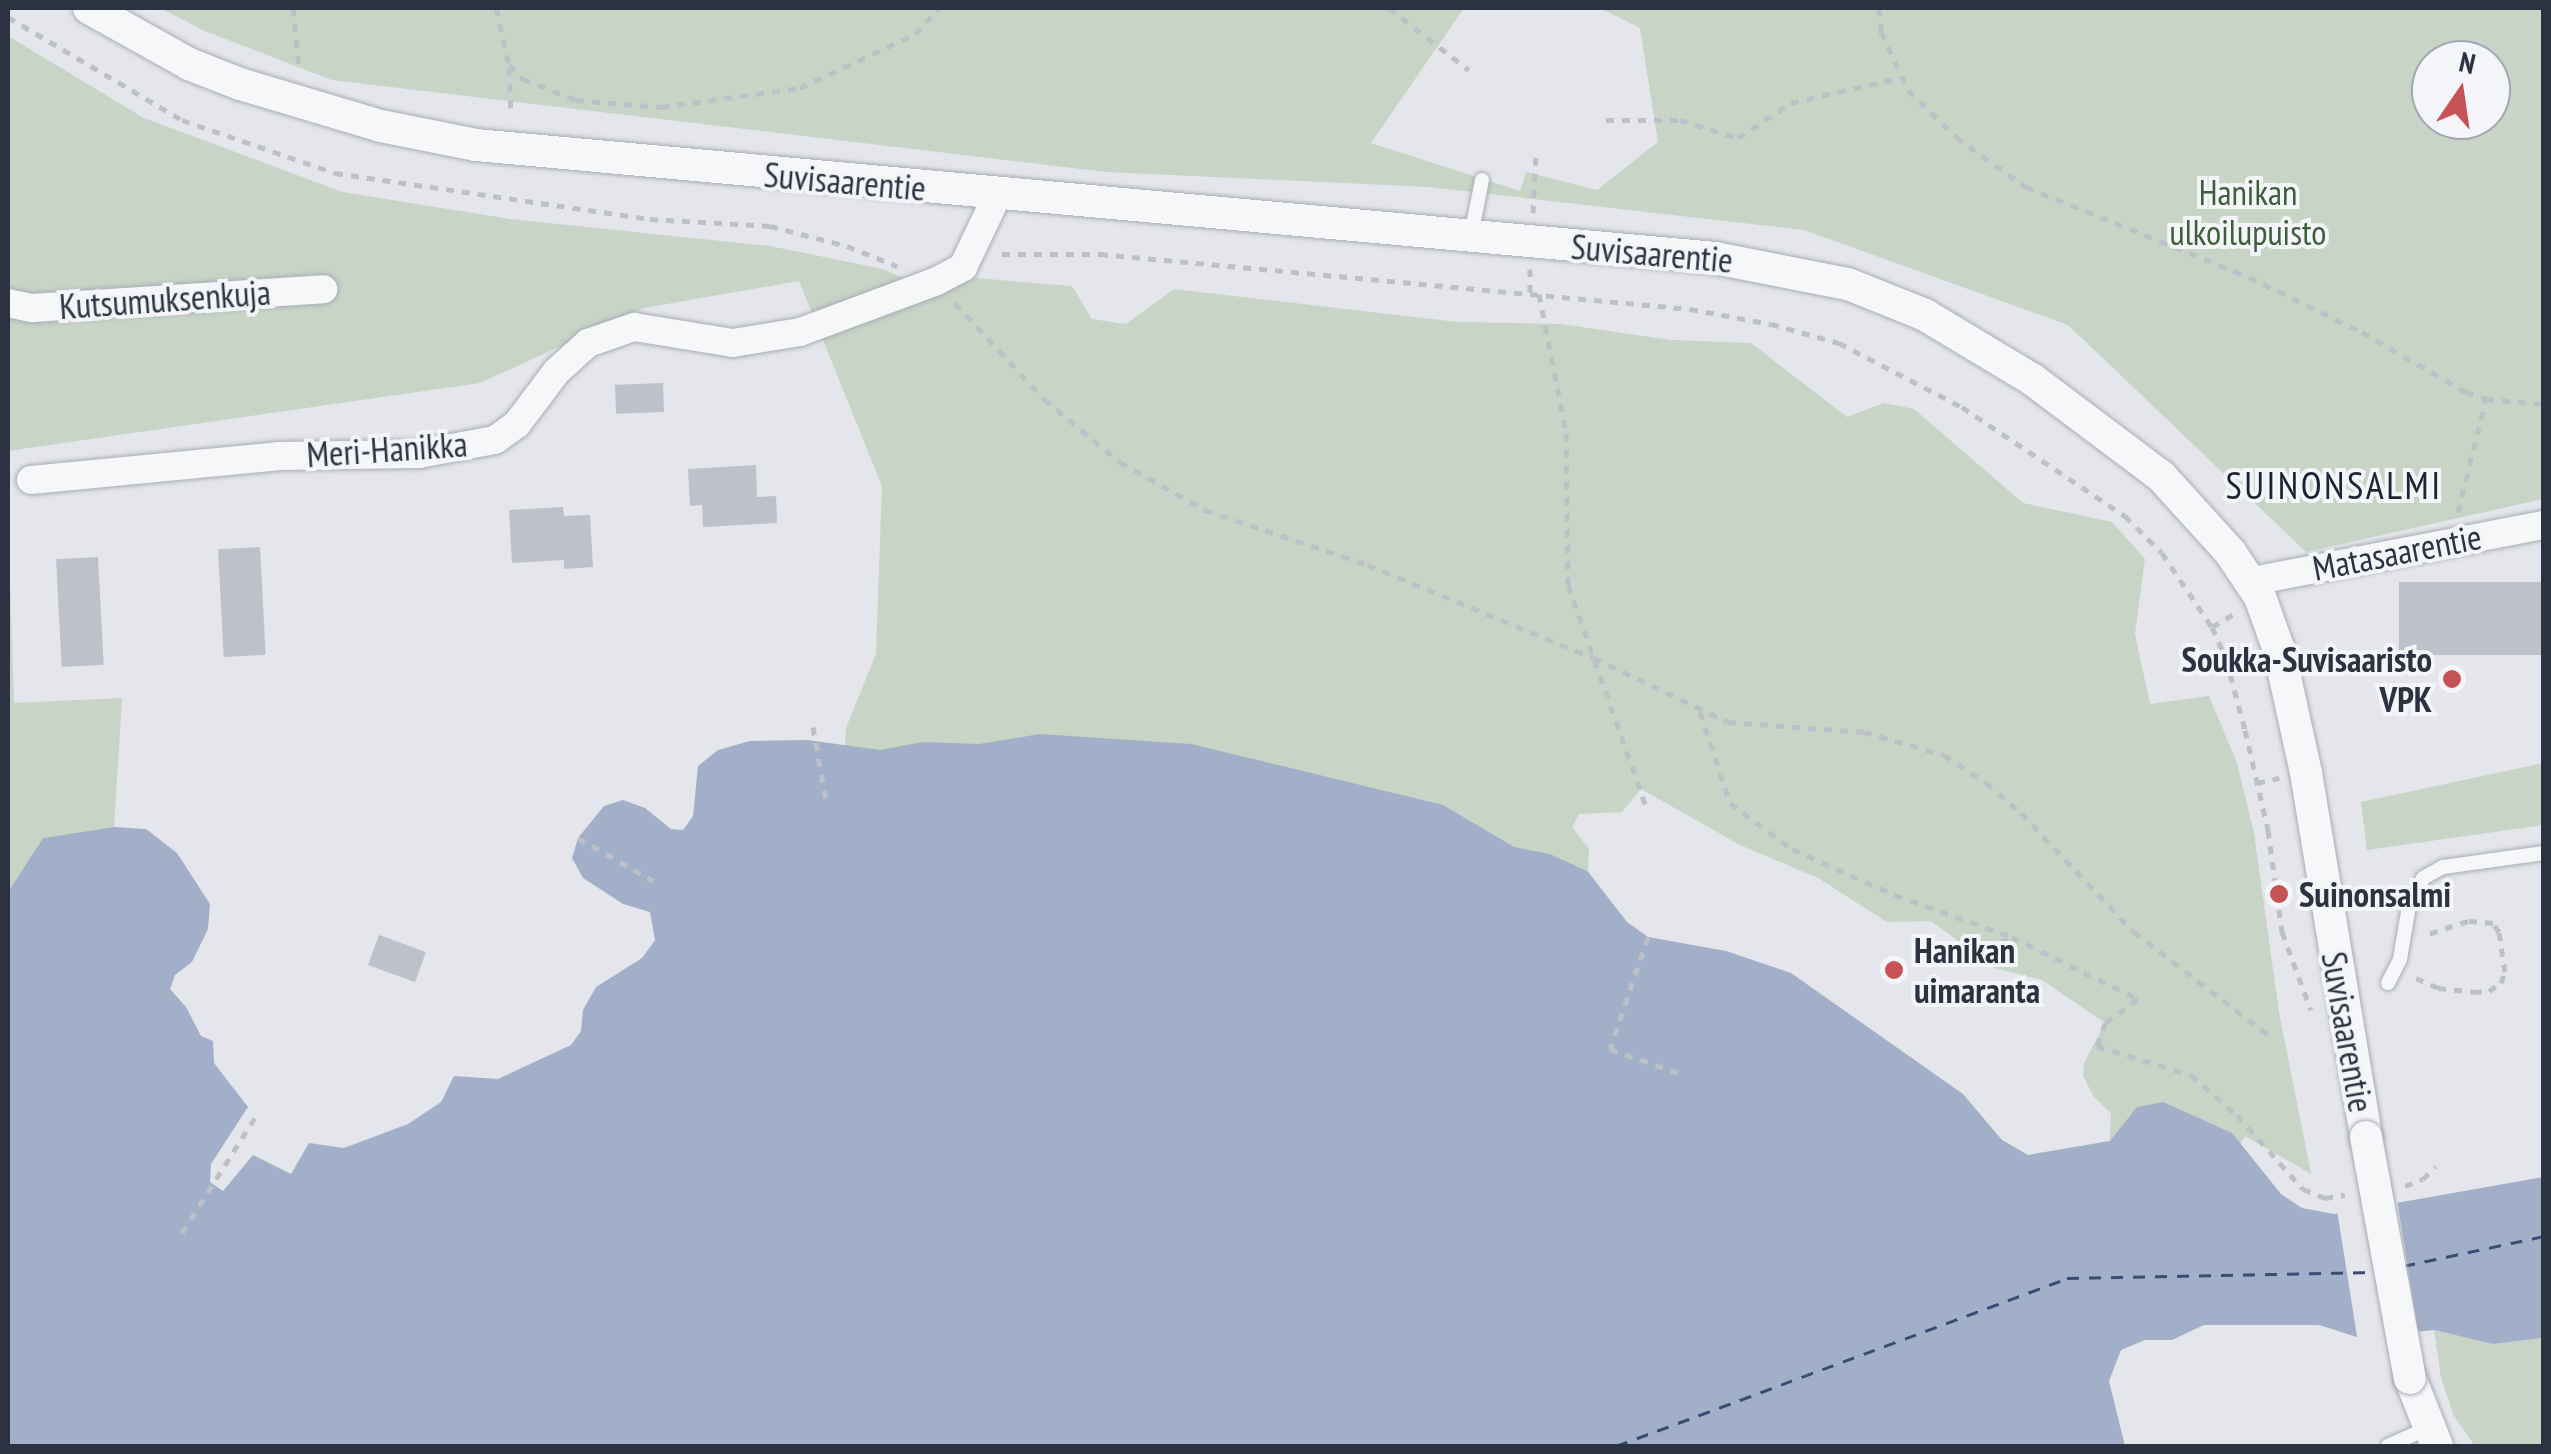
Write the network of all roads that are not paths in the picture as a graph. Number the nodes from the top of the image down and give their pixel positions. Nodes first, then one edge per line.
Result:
1 (89, 8) edge
2 (1482, 180) dead end
3 (998, 194) junction
4 (1471, 237) junction
5 (323, 288) dead end
6 (8, 303) edge
7 (31, 480) dead end
8 (2544, 525) edge
9 (2252, 581) junction
10 (2544, 853) edge
11 (2391, 976) road end
12 (2433, 1437) edge
13 (2388, 1446) edge

1 - 3 street, Suvisaarentie
2 - 4 lane
3 - 4 street, Suvisaarentie
3 - 7 street, Meri-Hanikka
4 - 9 street, Suvisaarentie
5 - 6 street, Kutsumuksenkuja
8 - 9 street, Matasaarentie
9 - 12 street, Suvisaarentie, bridge
10 - 11 lane
12 - 13 lane

